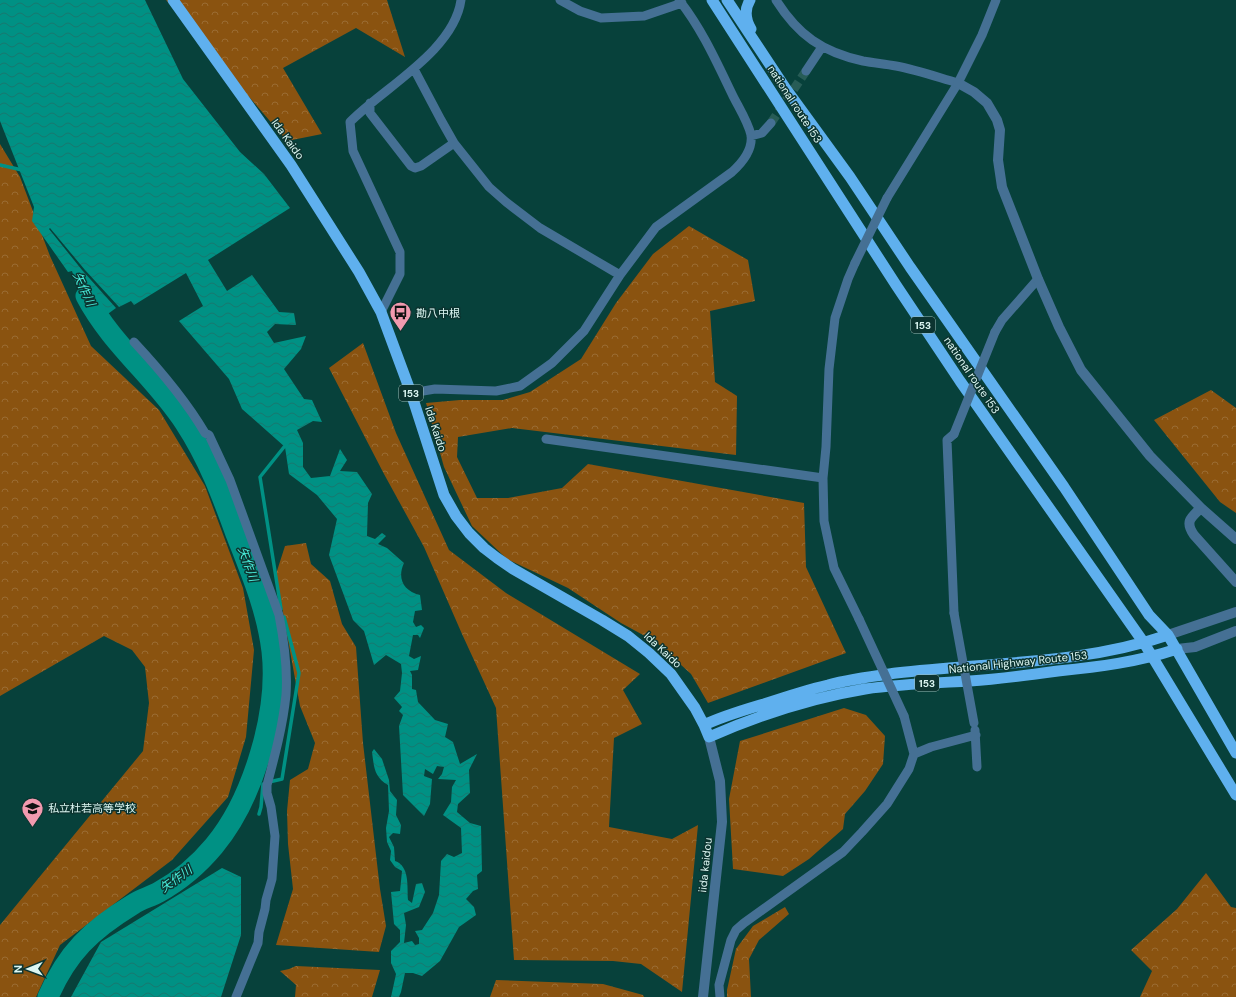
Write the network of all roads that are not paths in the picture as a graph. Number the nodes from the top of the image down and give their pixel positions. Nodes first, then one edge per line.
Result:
1 (173, 0) edge
2 (461, 0) edge
3 (560, 0) edge
4 (709, 0) edge
5 (712, 0) edge
6 (727, 0) edge
7 (750, 0) edge
8 (776, 0) edge
9 (996, 0) edge
10 (680, 2) edge
11 (721, 14) junction
12 (822, 47) junction
13 (414, 69) junction
14 (806, 71) tunnel mouth
15 (958, 82) junction
16 (786, 88) junction
17 (370, 103) junction
18 (771, 123) tunnel mouth
19 (751, 136) junction
20 (454, 143) junction
21 (620, 275) junction
22 (1038, 279) junction
23 (382, 312) junction
24 (134, 342) dead end
25 (411, 393) junction
26 (546, 439) dead end
27 (823, 478) junction
28 (1201, 508) junction
29 (1236, 539) edge
30 (1236, 582) edge
31 (1236, 612) edge
32 (1236, 631) edge
33 (1168, 635) junction
34 (1144, 643) junction
35 (1177, 649) junction
36 (1153, 657) junction
37 (704, 725) junction
38 (976, 735) junction
39 (709, 737) junction
40 (1236, 753) edge
41 (914, 754) junction
42 (977, 767) dead end
43 (1236, 795) edge
44 (236, 997) edge
45 (703, 997) edge
46 (720, 997) edge

1 - 23 highway, Ida Kaido / 153
2 - 13 street
3 - 10 street
4 - 11 highway, 153
5 - 11 highway, national route 153 / 153
6 - 16 highway, national route 153 / 153
7 - 16 highway
8 - 12 street
9 - 15 street
10 - 19 street
11 - 34 highway, national route 153 / 153
12 - 14 street
12 - 15 street
13 - 17 street
13 - 20 street
15 - 22 street
15 - 27 street, bridge
16 - 33 highway, national route 153 / 153
17 - 20 street
17 - 23 street
18 - 19 street
19 - 21 street
20 - 21 street
21 - 25 street
22 - 28 street
22 - 38 street, bridge
23 - 25 highway, Ida Kaido / 153
24 - 44 street
25 - 37 highway, Ida Kaido / 153
26 - 27 street
27 - 41 street, bridge
28 - 29 street
28 - 30 street
31 - 33 street
32 - 35 street
33 - 34 highway, National Highway Route 153 / 153
33 - 35 highway, 153
34 - 36 highway, national route 153 / 153
34 - 37 highway, National Highway Route 153 / 153
35 - 36 highway, 153
35 - 40 highway, 153
36 - 39 highway, National Highway Route 153 / 153
36 - 43 highway, 153
37 - 39 highway, Ida Kaido / 153
38 - 41 street
38 - 42 street
39 - 45 street, iida kaidou
41 - 46 street

